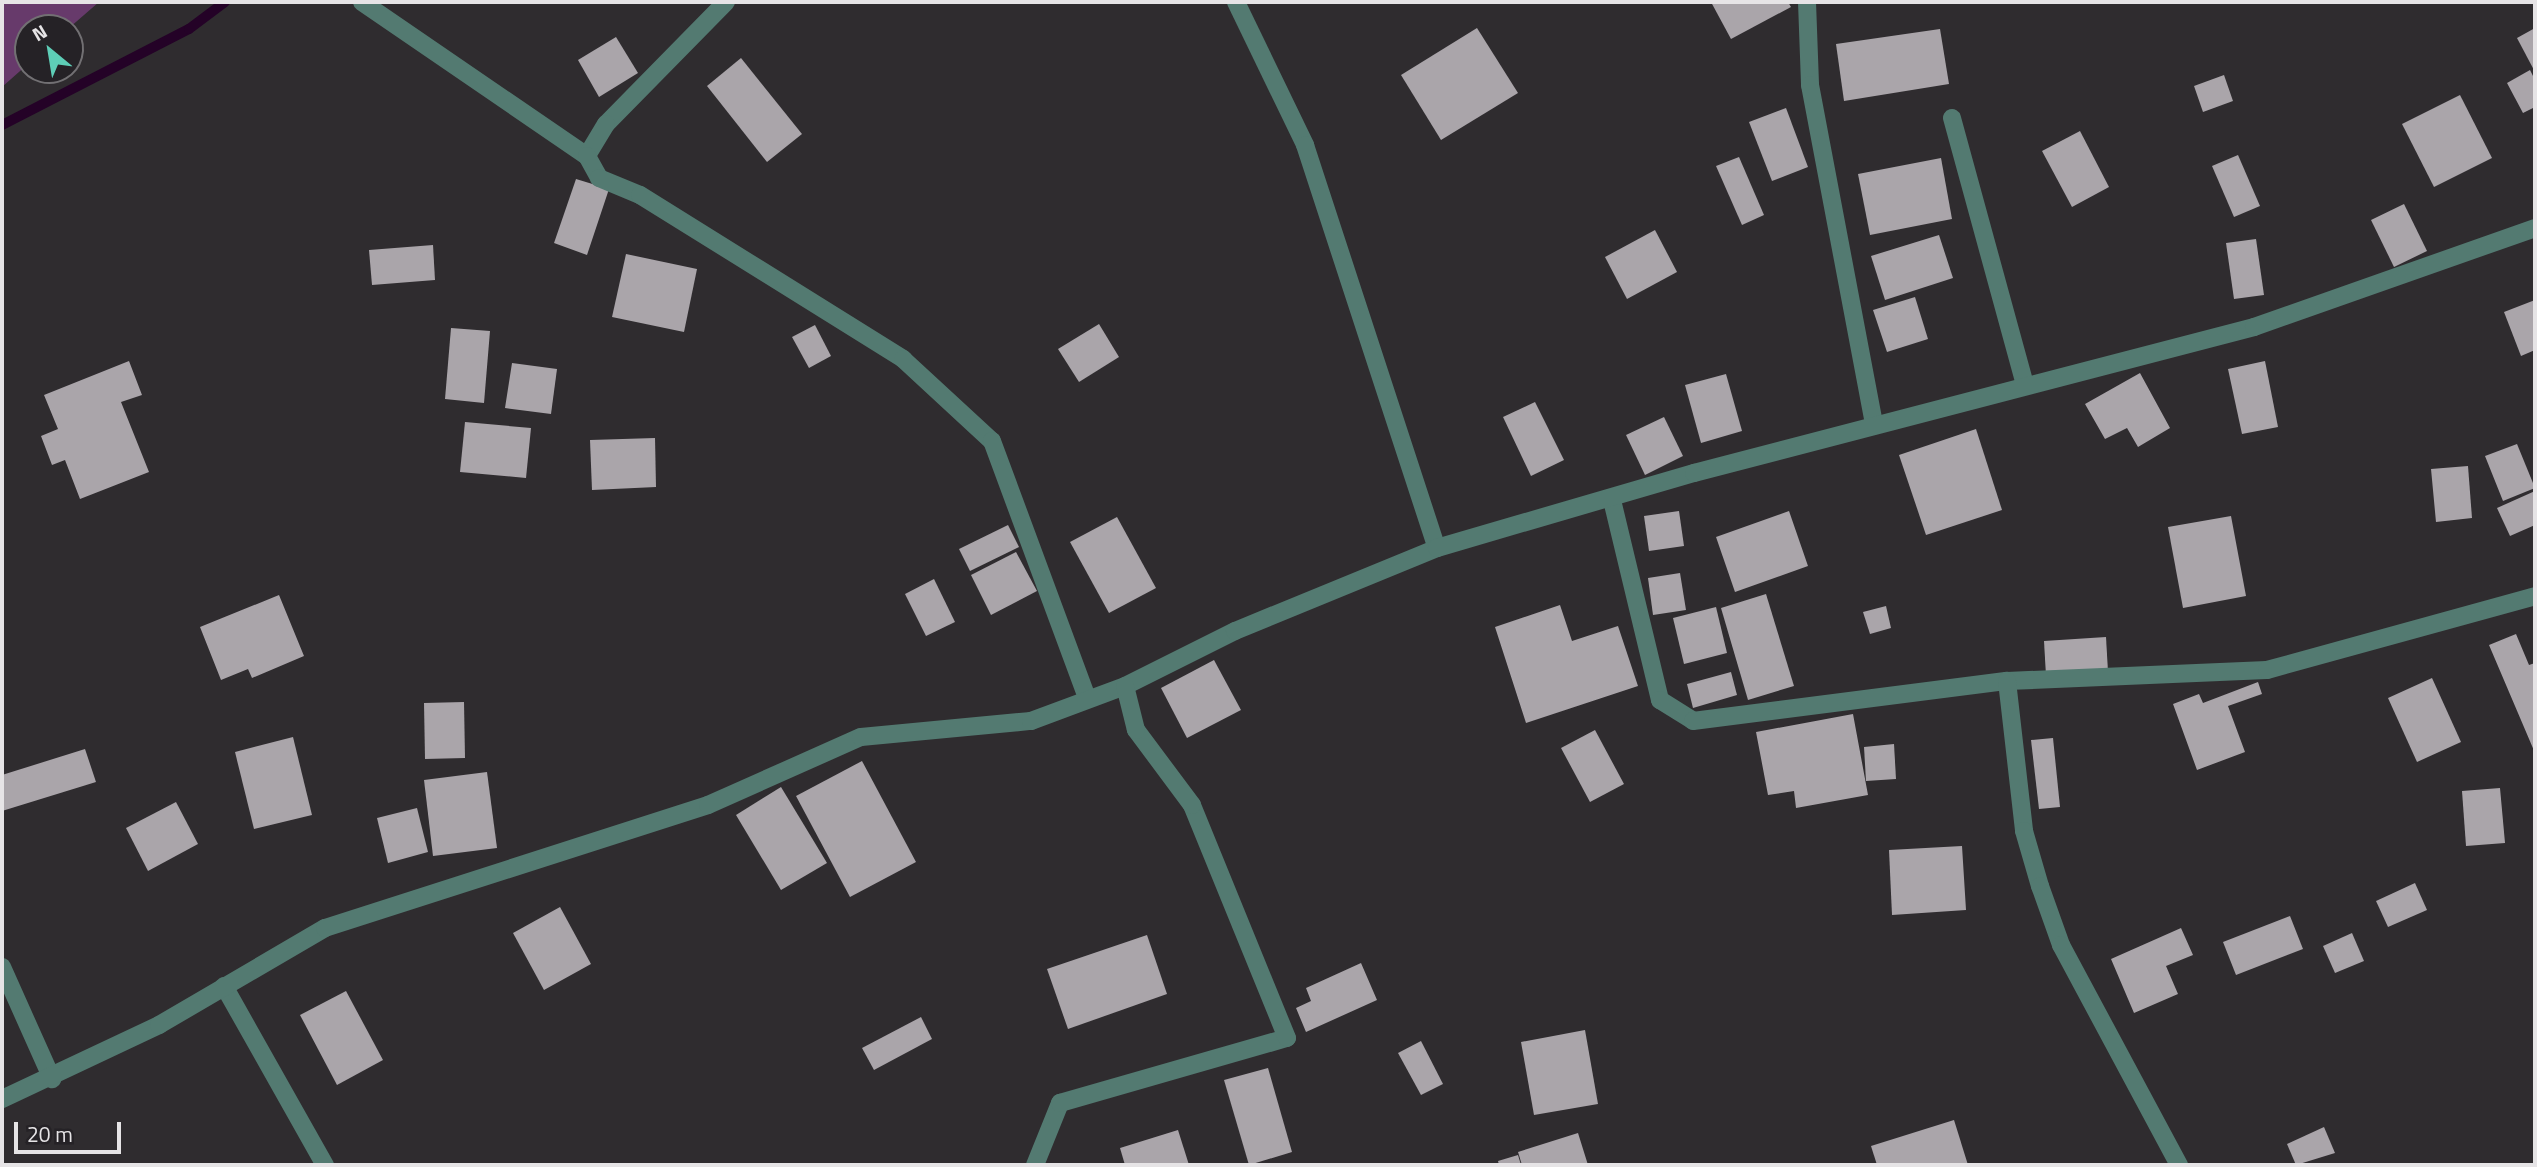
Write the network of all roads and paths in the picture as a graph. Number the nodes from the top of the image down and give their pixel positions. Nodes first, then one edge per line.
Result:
1 (362, 2) edge
2 (726, 2) edge
3 (1236, 2) edge
4 (1807, 2) edge
5 (1952, 118) dead end
6 (587, 156) junction
7 (2535, 228) edge
8 (2025, 384) junction
9 (1874, 425) junction
10 (1612, 500) junction
11 (1437, 548) junction
12 (2535, 596) edge
13 (2007, 681) junction
14 (1125, 686) junction
15 (1087, 698) junction
16 (2, 967) edge
17 (224, 986) junction
18 (52, 1079) junction
19 (2, 1099) edge
20 (325, 1165) edge
21 (1035, 1165) edge
22 (2179, 1165) edge

1 - 6 street
2 - 6 street
3 - 11 street
4 - 9 street
5 - 8 street
6 - 15 street
7 - 8 street
8 - 9 street
9 - 10 street
10 - 11 street
10 - 13 street
11 - 14 street
12 - 13 street
13 - 22 street
14 - 15 street
14 - 21 street
15 - 17 street
16 - 18 street
17 - 18 street
17 - 20 street
18 - 19 street

